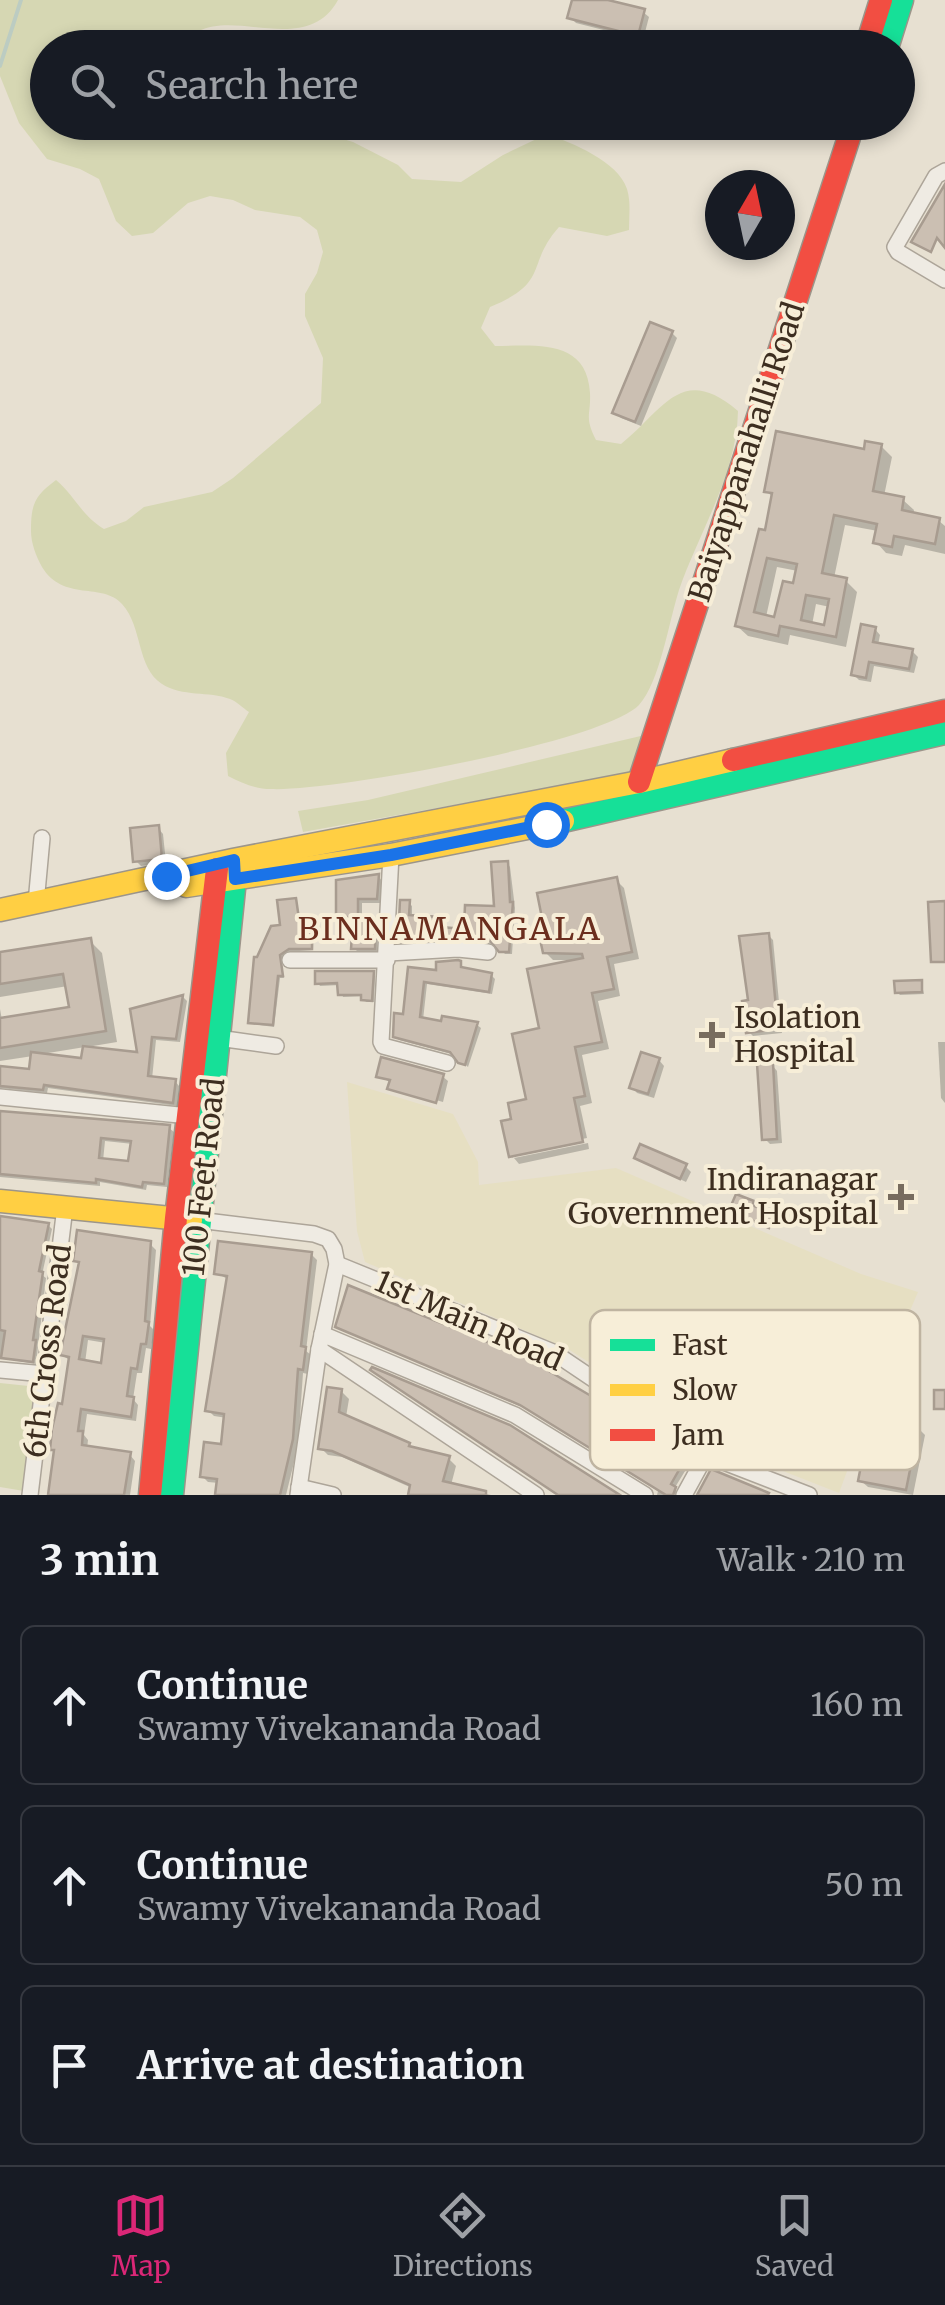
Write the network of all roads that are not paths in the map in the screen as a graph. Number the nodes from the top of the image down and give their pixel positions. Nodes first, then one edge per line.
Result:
1 (881, 0) edge
2 (890, 0) edge
3 (902, 0) edge
4 (872, 30) edge
5 (881, 30) edge
6 (893, 30) edge
7 (838, 140) edge
8 (849, 140) edge
9 (859, 140) edge
10 (945, 171) edge
11 (806, 273) junction
12 (945, 280) edge
13 (945, 711) edge
14 (945, 734) edge
15 (639, 782) junction
16 (42, 838) dead end
17 (391, 855) junction
18 (226, 871) junction
19 (36, 903) junction
20 (0, 910) edge
21 (0, 926) edge
22 (488, 952) dead end
23 (388, 957) junction
24 (290, 960) dead end
25 (218, 1038) junction
26 (276, 1046) dead end
27 (448, 1063) dead end
28 (0, 1098) edge
29 (189, 1116) junction
30 (0, 1201) edge
31 (65, 1207) junction
32 (187, 1219) junction
33 (337, 1264) junction
34 (320, 1341) junction
35 (0, 1370) edge
36 (45, 1374) junction
37 (590, 1377) edge
38 (590, 1461) edge
39 (604, 1470) edge
40 (698, 1470) edge
41 (745, 1470) edge
42 (298, 1491) edge
43 (30, 1495) edge
44 (150, 1495) edge
45 (172, 1495) edge
46 (332, 1495) edge
47 (536, 1495) edge
48 (645, 1495) edge
49 (684, 1495) edge
50 (809, 1495) edge

1 - 4 main road
2 - 5 main road
3 - 6 main road
7 - 11 main road
8 - 11 main road, Baiyappanahalli Road
9 - 11 main road
10 - 12 street
11 - 15 main road, Baiyappanahalli Road
13 - 15 main road
14 - 17 main road
15 - 18 main road
16 - 19 street
17 - 18 main road
17 - 23 street
18 - 19 main road
18 - 21 main road
18 - 25 main road, 100 Feet Road
18 - 29 main road, 100 Feet Road
19 - 20 main road
22 - 23 street
23 - 24 street
23 - 27 street
25 - 26 street
25 - 32 main road, 100 Feet Road
28 - 29 street
29 - 32 main road, 100 Feet Road
30 - 31 main road
31 - 32 main road
31 - 36 street, 6th Cross Road
32 - 33 street
32 - 44 main road, 100 Feet Road
32 - 45 main road, 100 Feet Road
33 - 34 street
33 - 37 street, 1st Main Road
34 - 38 street
34 - 42 street
34 - 47 street
35 - 36 street
36 - 43 street, 6th Cross Road
39 - 48 street
40 - 49 street
41 - 50 street, 1st Main Road
42 - 46 street

